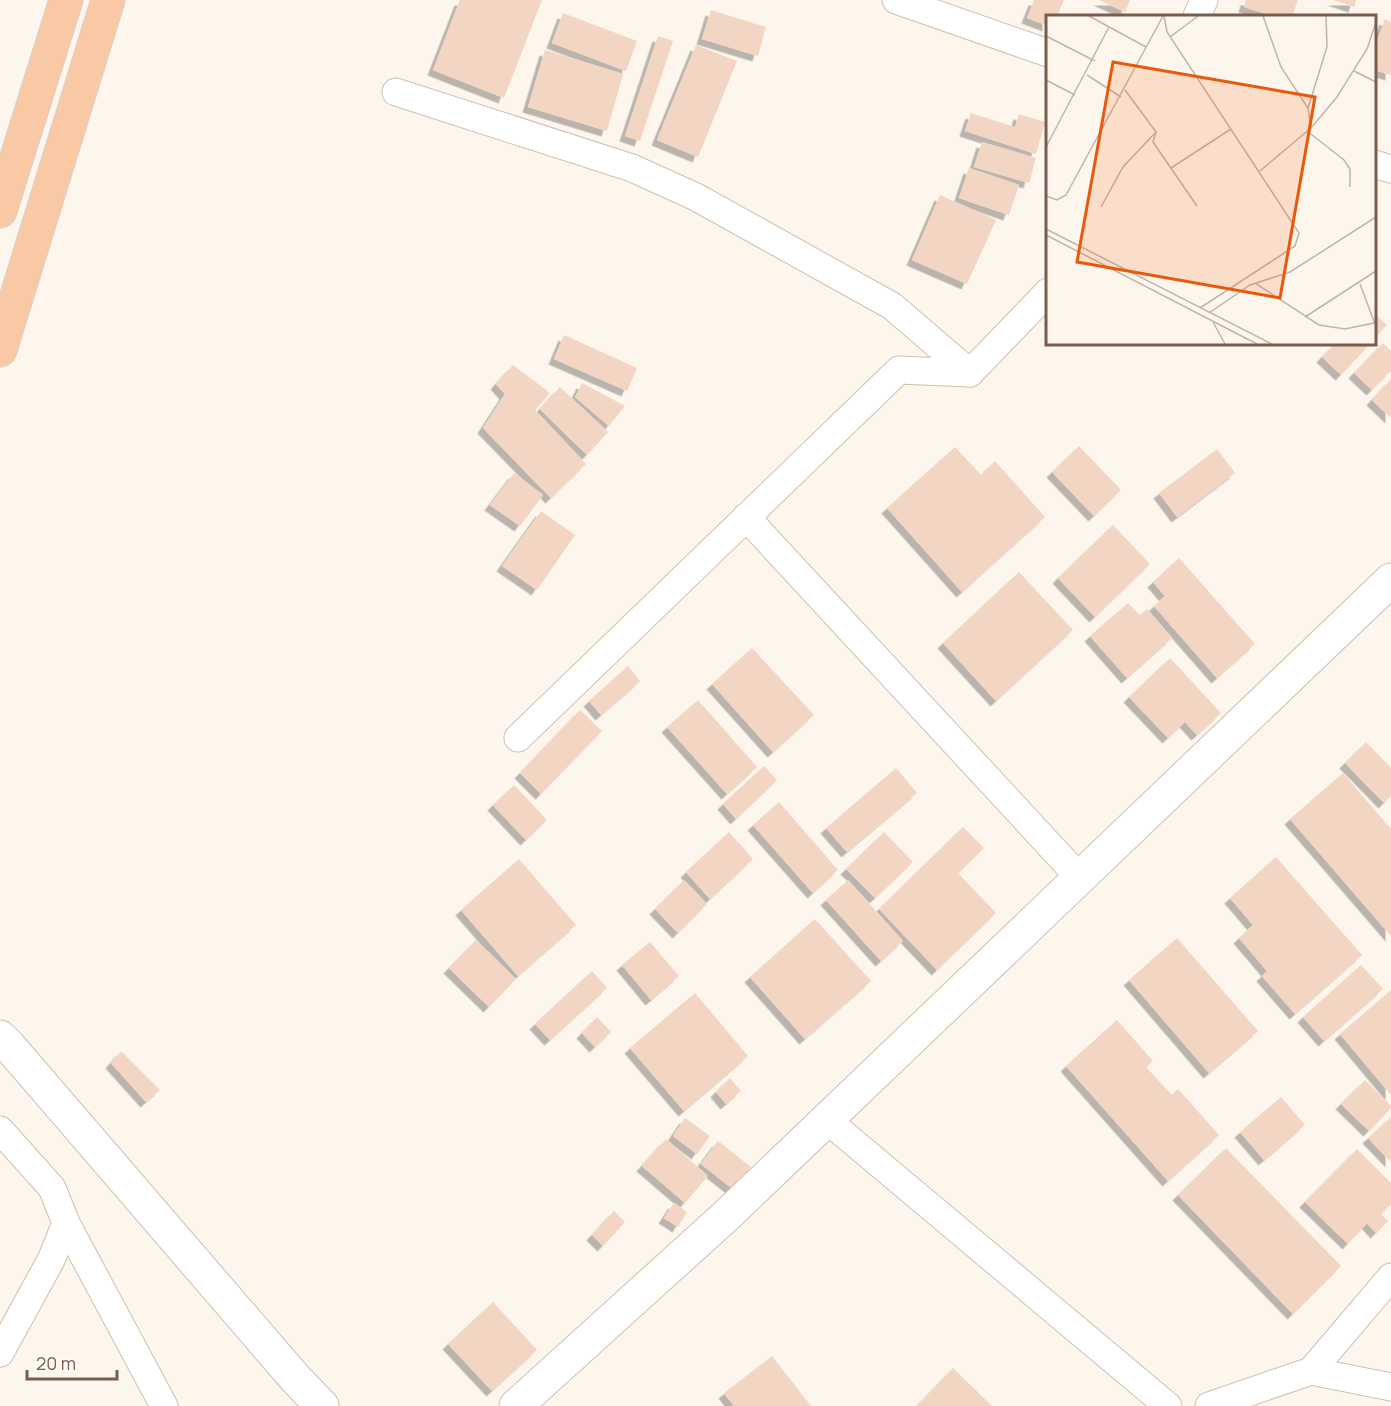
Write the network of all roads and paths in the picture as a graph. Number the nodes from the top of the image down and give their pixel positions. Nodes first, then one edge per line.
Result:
1 (66, 0) edge
2 (108, 0) edge
3 (896, 0) edge
4 (1204, 0) edge
5 (1197, 15) edge
6 (1046, 53) edge
7 (396, 92) dead end
8 (1376, 165) edge
9 (1391, 169) edge
10 (0, 211) edge
11 (1046, 293) edge
12 (0, 350) edge
13 (970, 373) junction
14 (746, 518) junction
15 (1391, 580) edge
16 (518, 738) dead end
17 (1080, 878) junction
18 (0, 1037) edge
19 (827, 1120) junction
20 (0, 1130) edge
21 (66, 1223) junction
22 (1391, 1277) edge
23 (0, 1353) edge
24 (1311, 1371) junction
25 (1391, 1387) edge
26 (1155, 1401) edge
27 (164, 1406) edge
28 (322, 1406) edge
29 (516, 1406) edge
30 (1209, 1406) edge

1 - 10 highway
2 - 12 highway
3 - 6 street
4 - 5 street
7 - 13 street
8 - 9 street
11 - 13 street
13 - 14 street
14 - 16 street
14 - 17 street
15 - 17 street
17 - 19 street
18 - 28 street
19 - 26 street
19 - 29 street
20 - 21 street
21 - 23 street
21 - 27 street
22 - 24 street
24 - 25 street
24 - 30 street

